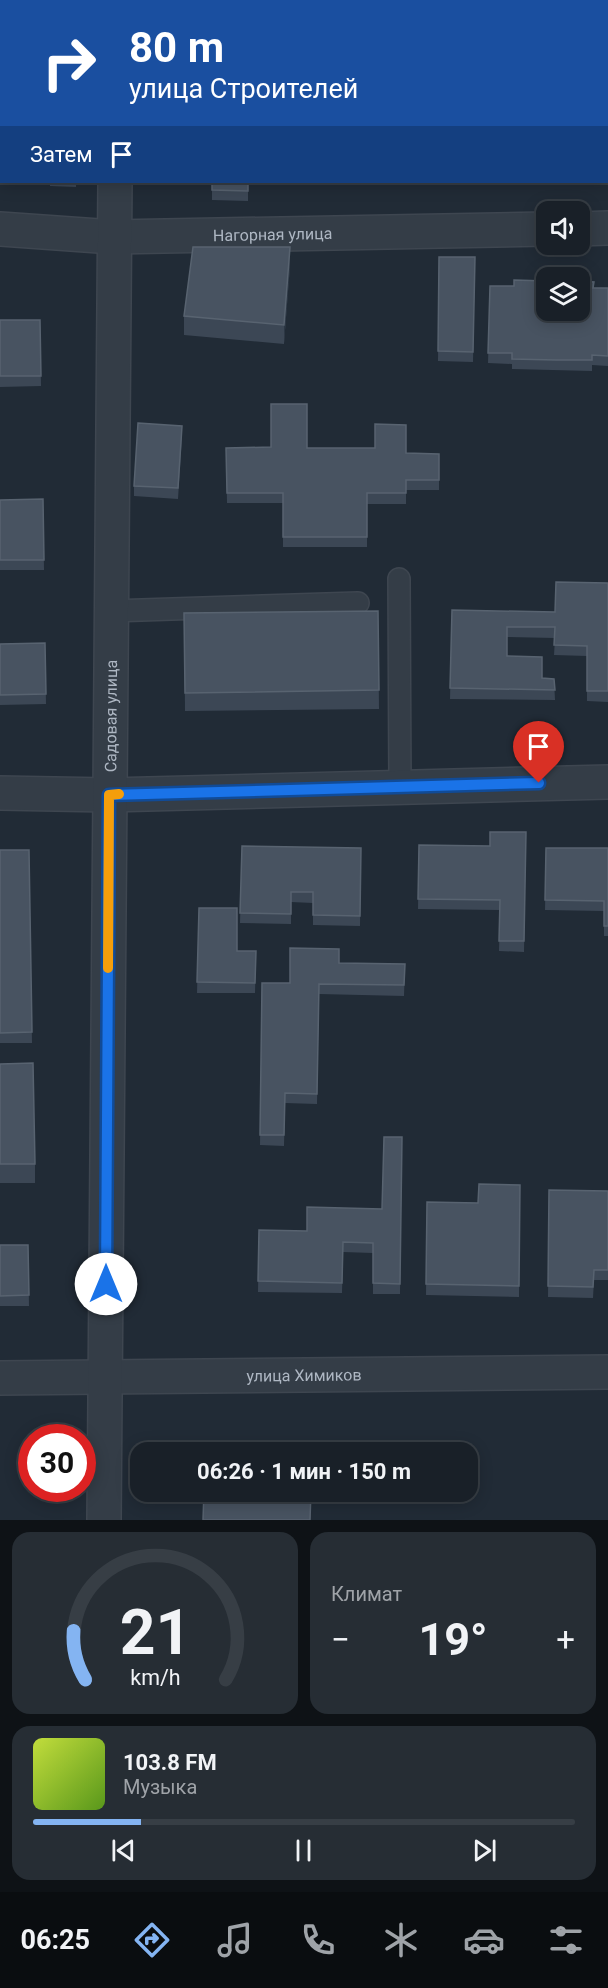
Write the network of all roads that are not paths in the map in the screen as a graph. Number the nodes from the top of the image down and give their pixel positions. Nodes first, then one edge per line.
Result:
1 (115, 183) edge
2 (608, 228) edge
3 (0, 229) edge
4 (536, 229) edge
5 (590, 229) edge
6 (113, 237) junction
7 (399, 579) dead end
8 (358, 603) dead end
9 (111, 611) junction
10 (608, 782) edge
11 (400, 787) junction
12 (0, 793) edge
13 (109, 795) junction
14 (608, 1372) edge
15 (0, 1377) edge
16 (105, 1377) junction
17 (104, 1520) edge

1 - 6 street, Садовая улица
2 - 5 street
3 - 6 street, Нагорная улица
4 - 6 street, Нагорная улица
6 - 9 street, Садовая улица
7 - 11 lane
8 - 9 lane
9 - 13 street, Садовая улица
10 - 11 street
11 - 13 street
12 - 13 street
13 - 16 street, Садовая улица
14 - 16 street, улица Химиков
15 - 16 street, улица Химиков
16 - 17 street, Садовая улица

